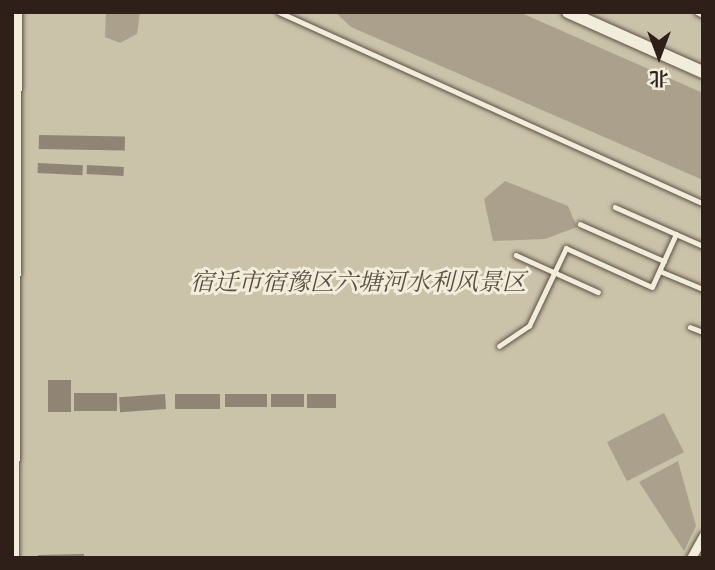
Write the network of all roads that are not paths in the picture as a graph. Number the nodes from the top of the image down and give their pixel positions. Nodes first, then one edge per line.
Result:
1 (16, 12) edge
2 (279, 12) edge
3 (568, 12) edge
4 (697, 12) edge
5 (703, 15) edge
6 (703, 72) edge
7 (703, 203) edge
8 (615, 207) dead end
9 (580, 224) dead end
10 (676, 234) junction
11 (703, 246) edge
12 (516, 255) dead end
13 (664, 261) junction
14 (660, 271) junction
15 (556, 273) junction
16 (703, 289) edge
17 (598, 292) dead end
18 (690, 327) dead end
19 (703, 332) edge
20 (499, 346) dead end
21 (13, 468) edge
22 (703, 536) edge
23 (13, 558) edge
24 (691, 558) edge

1 - 21 main road
2 - 7 lane
3 - 6 main road
4 - 5 lane
8 - 10 lane
9 - 13 lane
10 - 11 lane
10 - 13 lane
12 - 15 lane
13 - 14 lane
14 - 15 lane
14 - 16 lane
15 - 17 lane
15 - 20 lane
18 - 19 lane
21 - 23 main road
22 - 24 street

